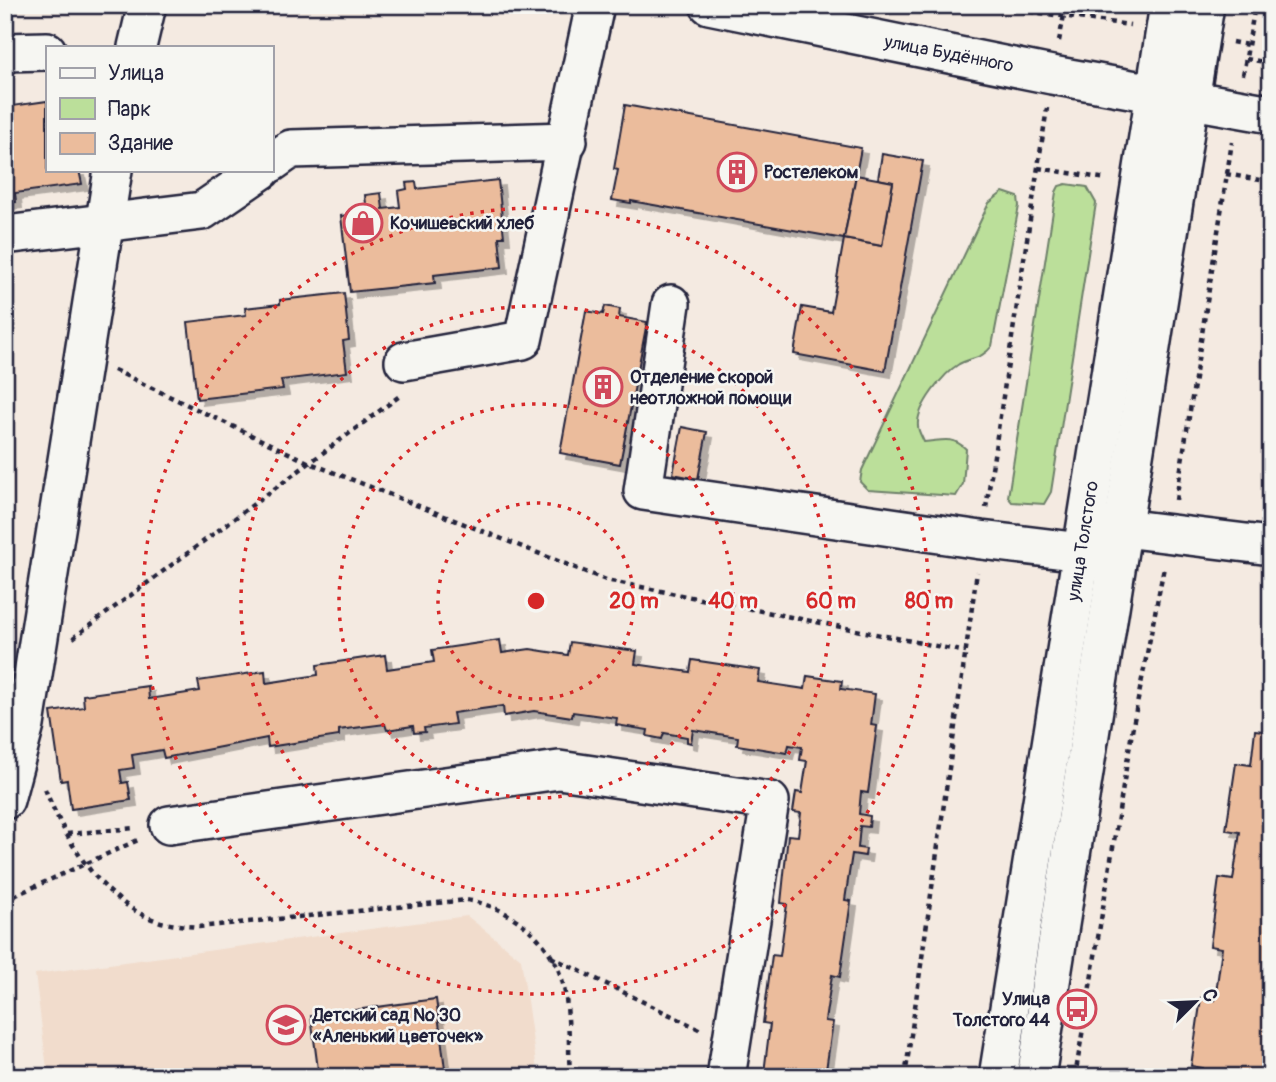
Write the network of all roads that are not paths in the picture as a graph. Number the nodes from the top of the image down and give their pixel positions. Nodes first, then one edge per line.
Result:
1 (147, 5) edge
2 (595, 5) edge
3 (709, 5) edge
4 (1169, 5) edge
5 (1205, 5) edge
6 (137, 46) edge
7 (46, 51) edge
8 (5, 52) edge
9 (1173, 96) junction
10 (1271, 114) edge
11 (568, 141) junction
12 (273, 162) edge
13 (113, 172) edge
14 (259, 172) edge
15 (102, 225) junction
16 (5, 235) edge
17 (671, 304) dead end
18 (405, 376) road end
19 (1084, 538) junction
20 (1120, 542) junction
21 (1271, 546) edge
22 (5, 800) edge
23 (169, 825) road end
24 (729, 1061) edge
25 (998, 1077) edge
26 (1036, 1077) edge

1 - 6 street
2 - 11 street
3 - 9 street, улица Будённого
4 - 9 street, улица Толстого
5 - 9 street, улица Толстого
7 - 8 street
9 - 10 street, улица Будённого
9 - 19 street, улица Толстого
9 - 20 street, улица Толстого
11 - 12 street
11 - 18 street
13 - 15 street
14 - 15 street
15 - 16 street
15 - 22 street
17 - 19 street
19 - 20 street
19 - 25 street, улица Толстого
20 - 21 street
20 - 26 street, улица Толстого
23 - 24 street

